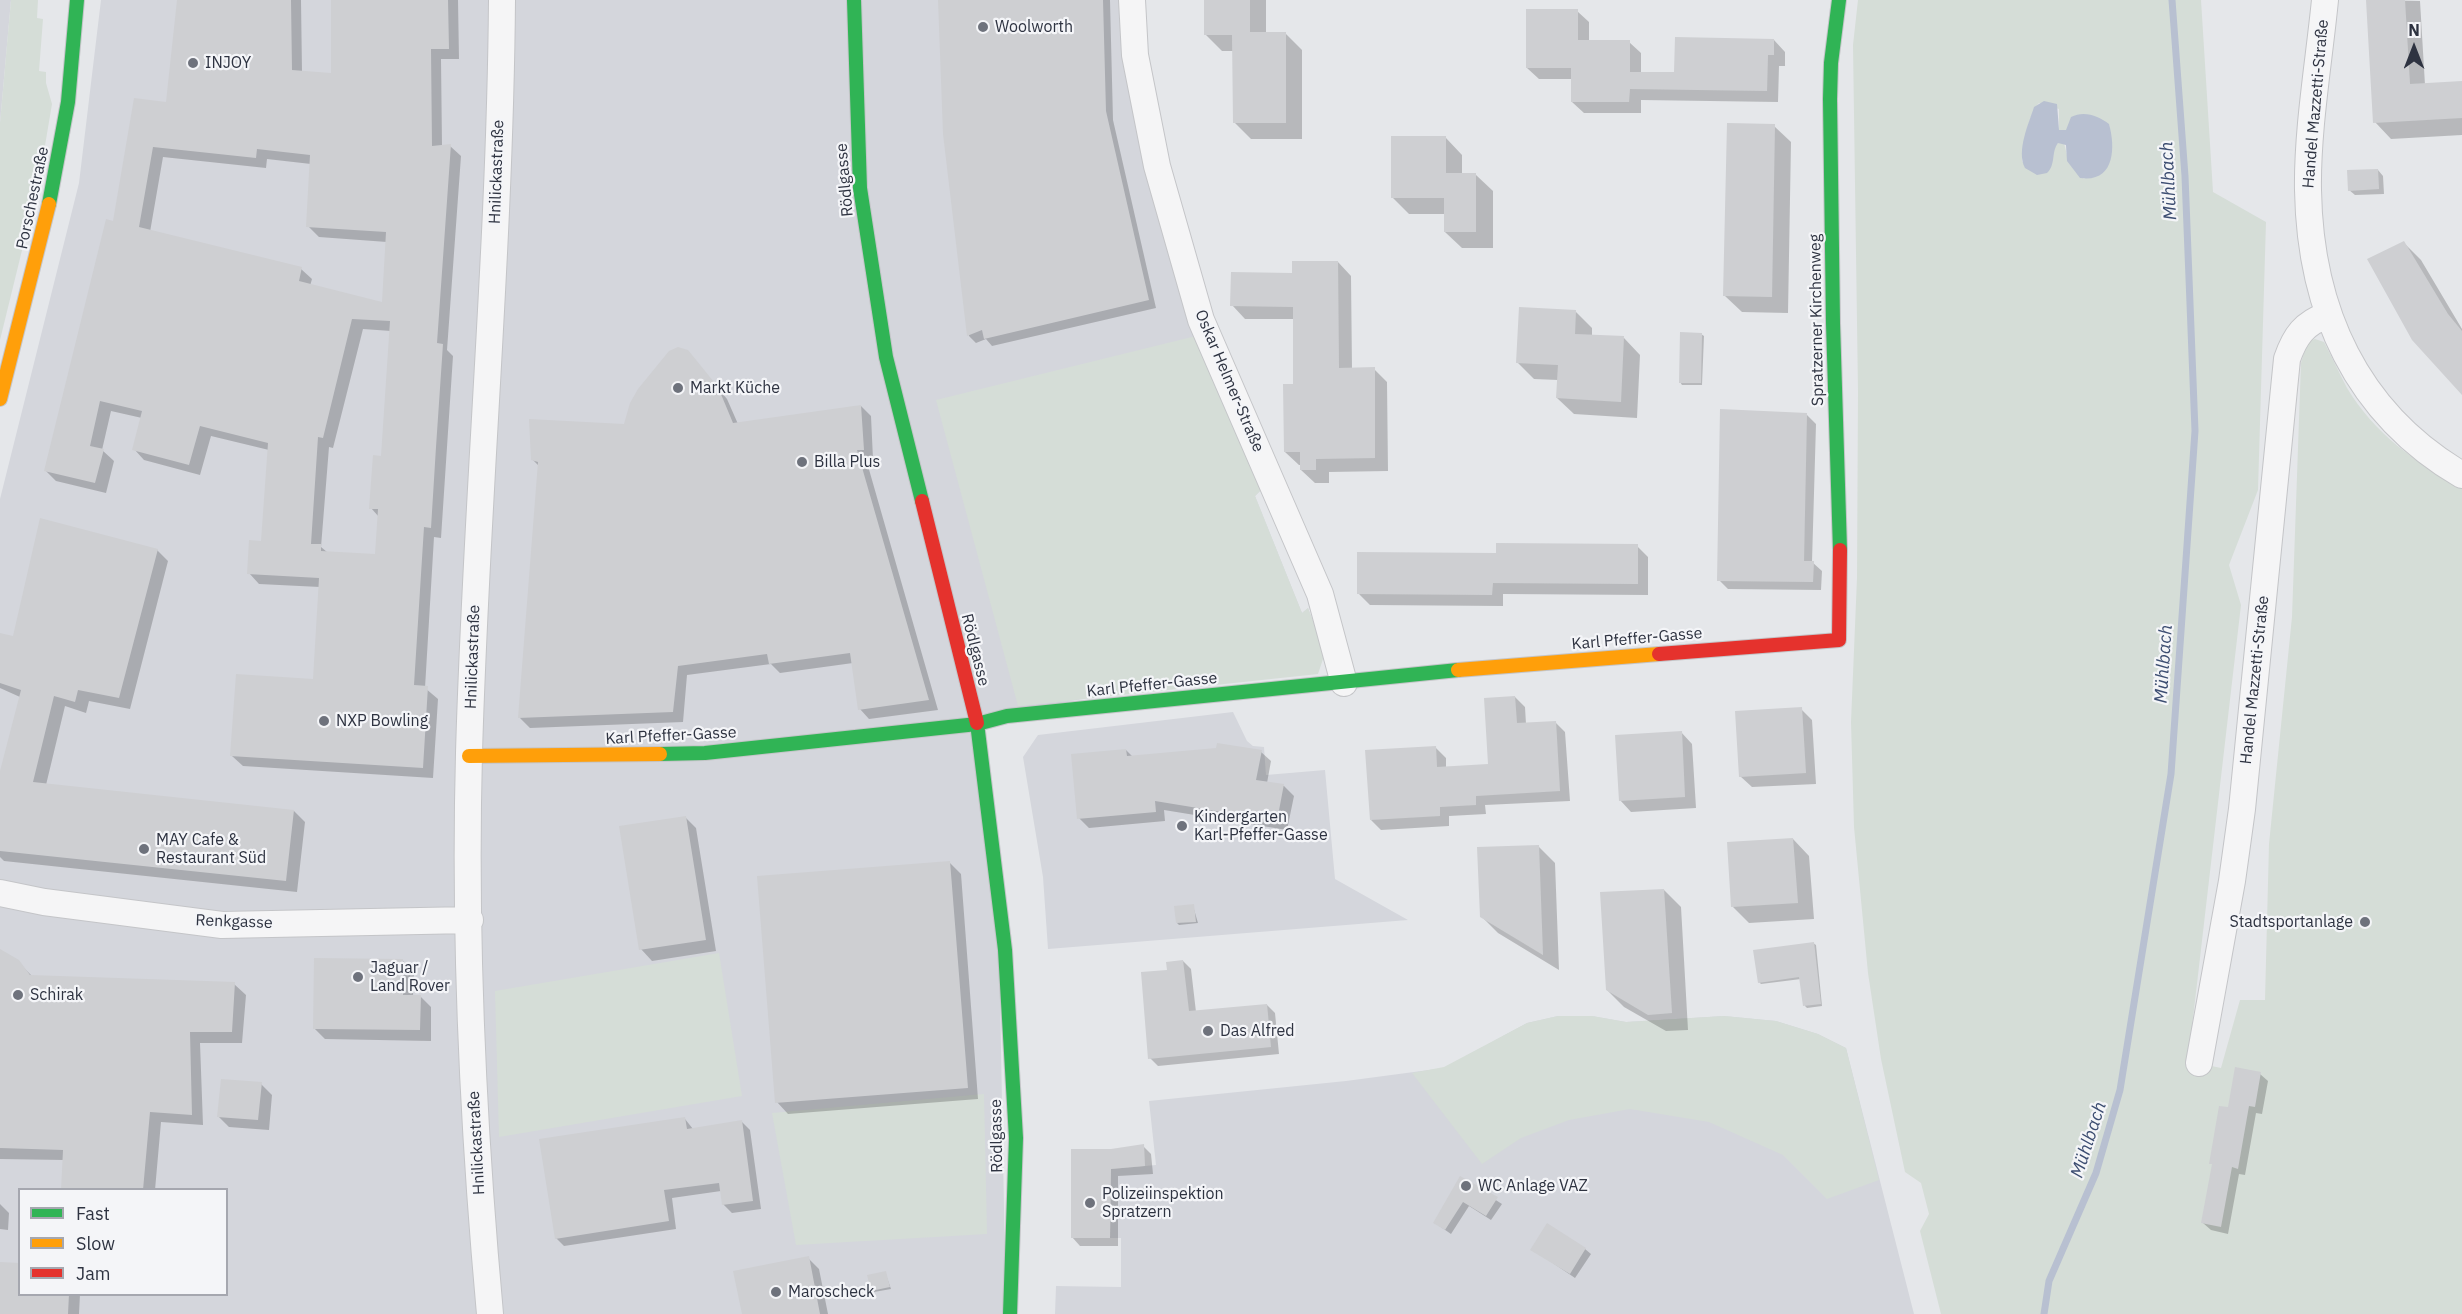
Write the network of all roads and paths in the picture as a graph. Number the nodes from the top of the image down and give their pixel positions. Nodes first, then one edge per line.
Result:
1 (77, 0) edge
2 (502, 0) edge
3 (854, 0) edge
4 (1132, 0) edge
5 (1839, 0) edge
6 (2325, 0) edge
7 (2328, 315) junction
8 (0, 399) edge
9 (2462, 475) edge
10 (1839, 639) joint
11 (1344, 683) junction
12 (977, 724) junction
13 (469, 756) junction
14 (0, 893) edge
15 (470, 920) junction
16 (2199, 1063) dead end
17 (490, 1314) edge
18 (1010, 1314) edge

1 - 8 street, Porschestraße
2 - 13 street, Hnilickastraße
3 - 12 street, Rödlgasse
4 - 11 street, Oskar Helmer-Straße
5 - 10 street, Spratzerner Kirchenweg
6 - 7 street, Handel Mazzetti-Straße
7 - 9 street, Handel Mazzetti-Straße
7 - 16 street, Handel Mazzetti-Straße
10 - 11 street, Karl Pfeffer-Gasse
11 - 12 street, Karl Pfeffer-Gasse
12 - 13 street, Karl Pfeffer-Gasse
12 - 18 street, Rödlgasse
13 - 15 street, Hnilickastraße
14 - 15 street, Renkgasse
15 - 17 street, Hnilickastraße

